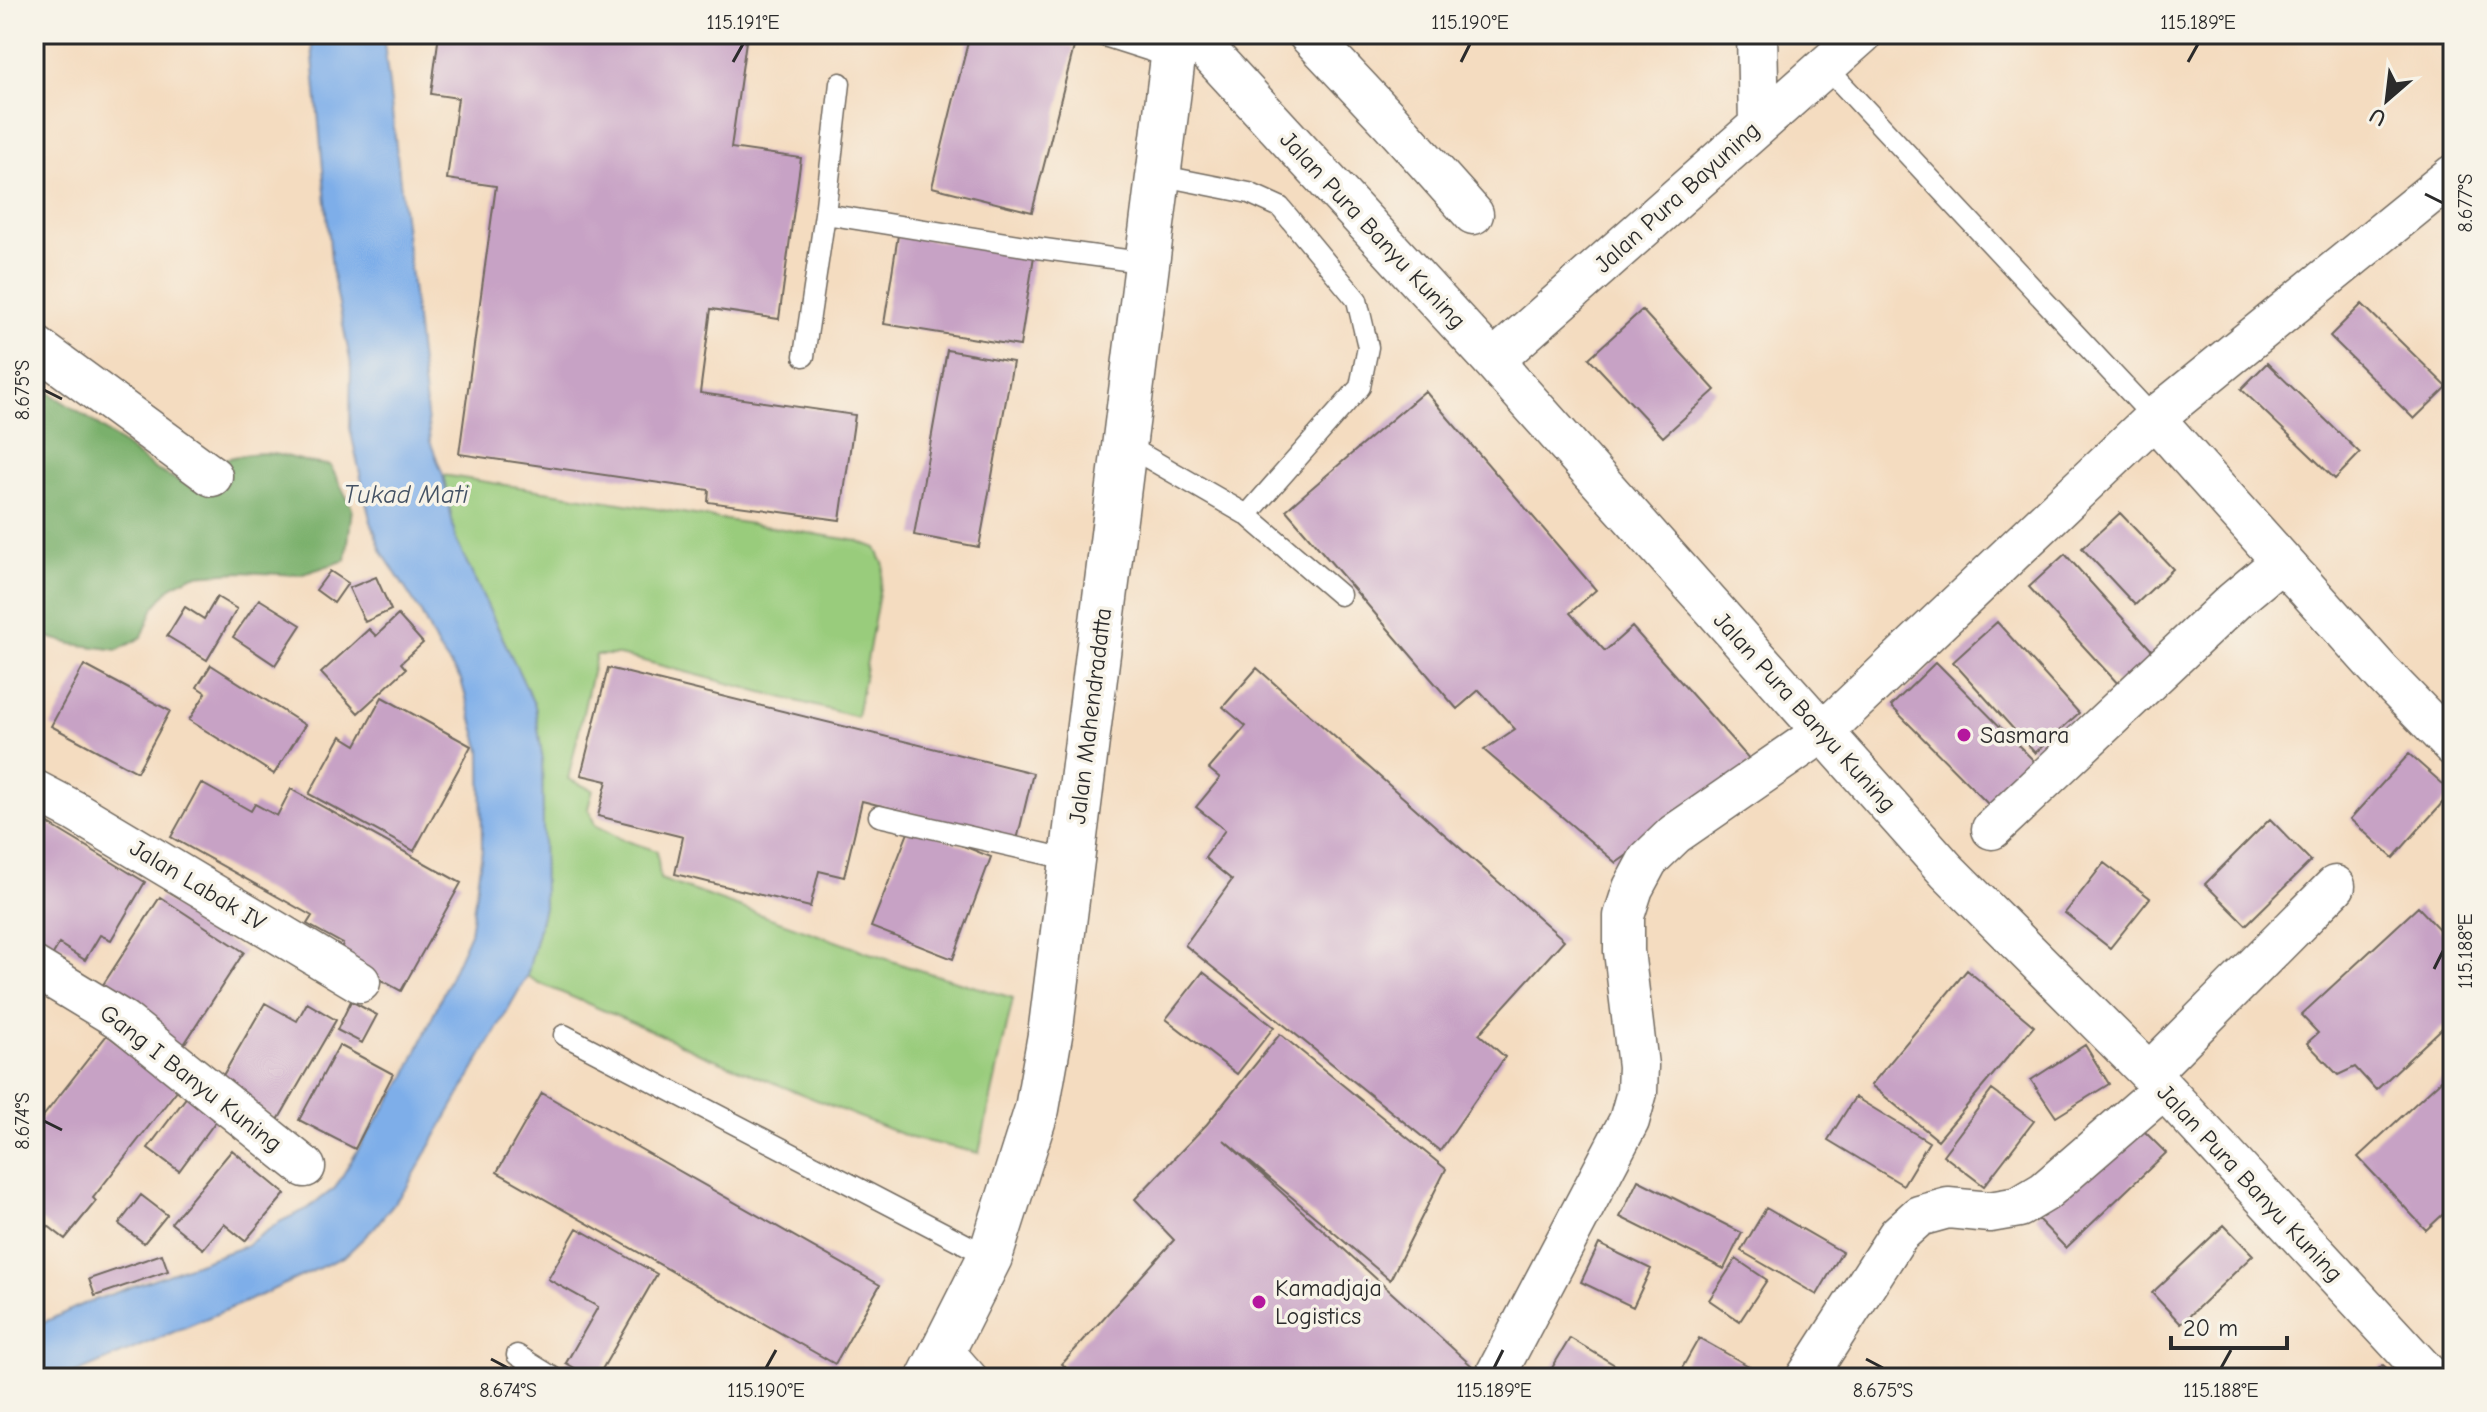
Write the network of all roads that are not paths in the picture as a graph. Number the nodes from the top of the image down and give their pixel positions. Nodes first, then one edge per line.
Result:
1 (1098, 34) edge
2 (1308, 34) edge
3 (1757, 34) edge
4 (1862, 34) edge
5 (1180, 42) edge
6 (1825, 66) junction
7 (840, 83) dead end
8 (1759, 124) junction
9 (1158, 175) junction
10 (2453, 175) edge
11 (825, 214) junction
12 (1473, 214) dead end
13 (1148, 263) junction
14 (34, 345) edge
15 (804, 356) dead end
16 (1493, 361) junction
17 (2154, 418) junction
18 (1124, 444) junction
19 (212, 476) dead end
20 (1247, 515) junction
21 (2282, 561) junction
22 (1340, 595) dead end
23 (1823, 732) junction
24 (2453, 746) edge
25 (34, 790) edge
26 (879, 816) dead end
27 (1992, 829) dead end
28 (1072, 860) junction
29 (2335, 886) dead end
30 (34, 967) edge
31 (360, 982) dead end
32 (564, 1035) dead end
33 (2156, 1081) junction
34 (305, 1167) dead end
35 (990, 1257) junction
36 (517, 1355) dead end
37 (939, 1360) edge
38 (554, 1378) edge
39 (980, 1378) edge
40 (1494, 1378) edge
41 (1806, 1378) edge
42 (2431, 1378) edge

1 - 5 lane
2 - 12 street
3 - 8 street
4 - 6 street, Jalan Pura Bayuning
5 - 9 highway, Jalan Mahendradatta
5 - 16 street, Jalan Pura Banyu Kuning
6 - 8 street, Jalan Pura Bayuning
6 - 17 lane
7 - 11 lane
8 - 16 street, Jalan Pura Bayuning
9 - 13 highway, Jalan Mahendradatta
9 - 20 lane
10 - 17 street
11 - 13 lane
11 - 15 lane
13 - 18 highway, Jalan Mahendradatta
14 - 19 street
16 - 23 street, Jalan Pura Banyu Kuning
17 - 21 street
17 - 23 street
18 - 20 lane
18 - 28 highway, Jalan Mahendradatta
20 - 22 lane
21 - 24 street
21 - 27 street
23 - 33 street, Jalan Pura Banyu Kuning
23 - 40 street
25 - 31 street, Jalan Labak IV
26 - 28 lane
28 - 35 highway, Jalan Mahendradatta
29 - 33 street
30 - 34 street, Gang I Banyu Kuning
32 - 35 lane
33 - 41 street
33 - 42 street, Jalan Pura Banyu Kuning
35 - 37 highway, Jalan Mahendradatta
36 - 38 lane
37 - 39 lane

